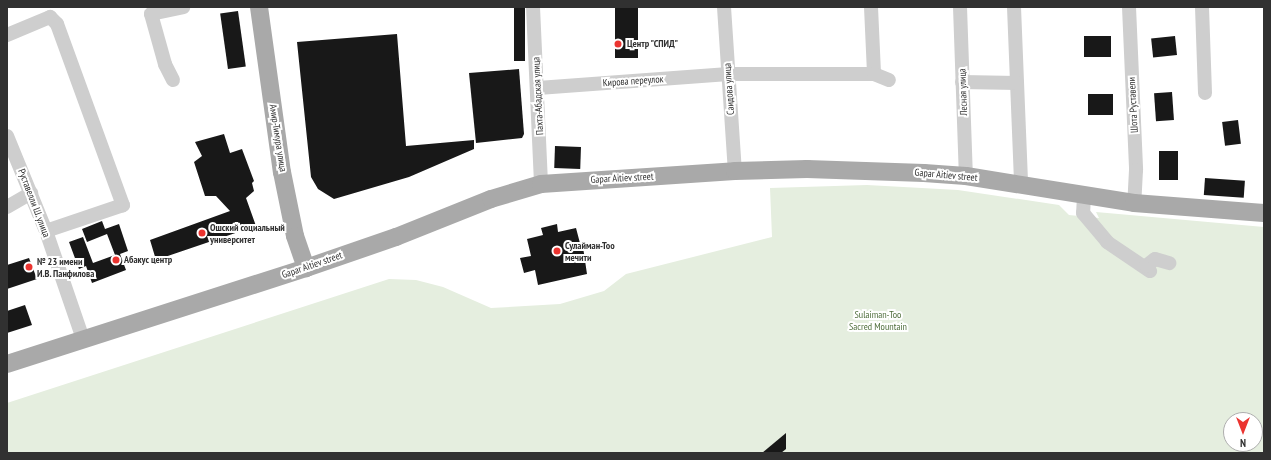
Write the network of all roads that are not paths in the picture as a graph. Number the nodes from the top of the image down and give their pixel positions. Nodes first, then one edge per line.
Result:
1 (183, 7) edge
2 (259, 7) edge
3 (533, 7) edge
4 (724, 7) edge
5 (871, 7) edge
6 (960, 7) edge
7 (1014, 7) edge
8 (1128, 7) edge
9 (1202, 7) edge
10 (7, 35) edge
11 (728, 74) junction
12 (874, 74) junction
13 (173, 80) dead end
14 (890, 80) dead end
15 (962, 82) junction
16 (1017, 83) junction
17 (538, 88) junction
18 (1206, 93) dead end
19 (7, 136) edge
20 (735, 171) junction
21 (966, 176) junction
22 (541, 184) junction
23 (1021, 184) junction
24 (31, 192) junction
25 (1084, 196) junction
26 (1134, 203) junction
27 (7, 207) edge
28 (1264, 213) edge
29 (46, 231) junction
30 (1169, 262) dead end
31 (306, 268) junction
32 (83, 339) junction
33 (7, 364) edge

1 - 13 street
2 - 31 main road, Амир-Тимура улица
3 - 17 street, Пахта-Абадская улица
4 - 11 street, Саидова улица
5 - 12 street
6 - 15 street, Лесная улица
7 - 16 street
8 - 26 street, Шота Руставели
9 - 18 street
10 - 29 street
11 - 12 street, Кирова переулок
11 - 17 street, Кирова переулок
11 - 20 street, Саидова улица
12 - 14 street
15 - 16 street
15 - 21 street, Лесная улица
16 - 23 street
17 - 22 street, Пахта-Абадская улица
19 - 24 street, Руставелли Ш. улица
20 - 21 main road, Gapar Aitiev street
20 - 22 main road, Gapar Aitiev street
21 - 23 main road, Gapar Aitiev street
22 - 31 main road, Gapar Aitiev street
23 - 25 main road, Gapar Aitiev street
24 - 27 street
24 - 29 street, Руставелли Ш. улица
25 - 26 main road, Gapar Aitiev street
25 - 30 street
26 - 28 main road, Gapar Aitiev street
29 - 32 street, Руставелли Ш. улица
31 - 32 main road, Gapar Aitiev street
32 - 33 main road, Gapar Aitiev street

